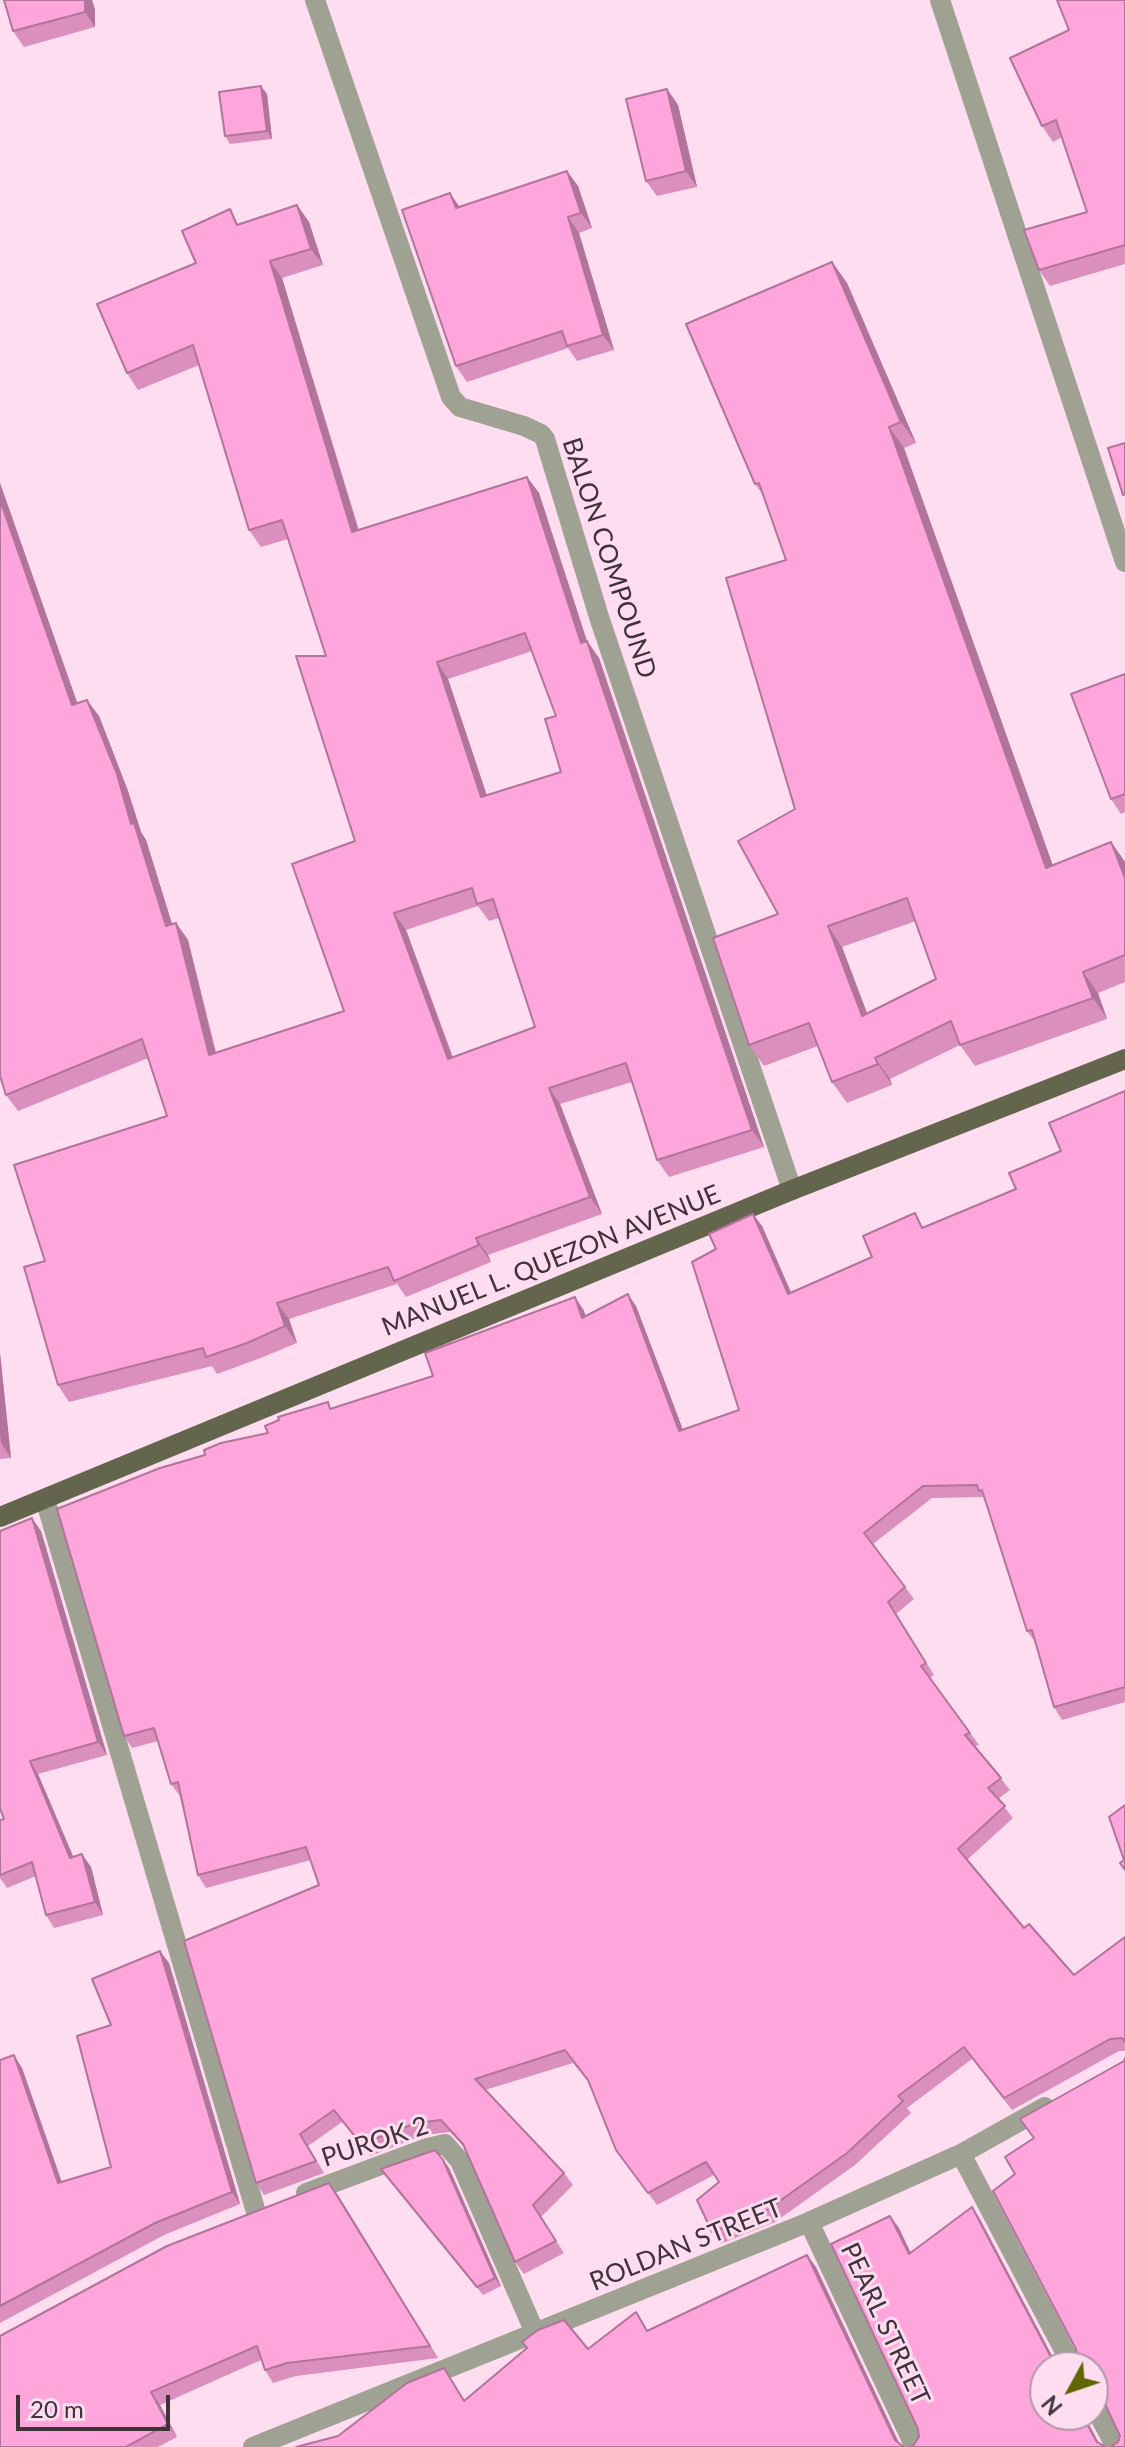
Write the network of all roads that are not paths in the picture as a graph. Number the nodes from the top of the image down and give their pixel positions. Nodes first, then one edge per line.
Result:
1 (315, 0) edge
2 (940, 0) edge
3 (1125, 562) edge
4 (1125, 1059) edge
5 (792, 1190) junction
6 (45, 1499) junction
7 (0, 1517) edge
8 (1064, 2097) edge
9 (961, 2154) junction
10 (809, 2222) junction
11 (536, 2335) junction
12 (1065, 2351) edge
13 (262, 2445) edge
14 (915, 2447) edge

1 - 5 street, BALON COMPOUND
2 - 3 street
4 - 5 main road, MANUEL L. QUEZON AVENUE
5 - 6 main road, MANUEL L. QUEZON AVENUE
6 - 7 main road, MANUEL L. QUEZON AVENUE
6 - 11 street, PUROK 2
8 - 9 street, ROLDAN STREET
9 - 10 street, ROLDAN STREET
9 - 12 street
10 - 11 street, ROLDAN STREET
10 - 14 street, PEARL STREET
11 - 13 street, ROLDAN STREET

